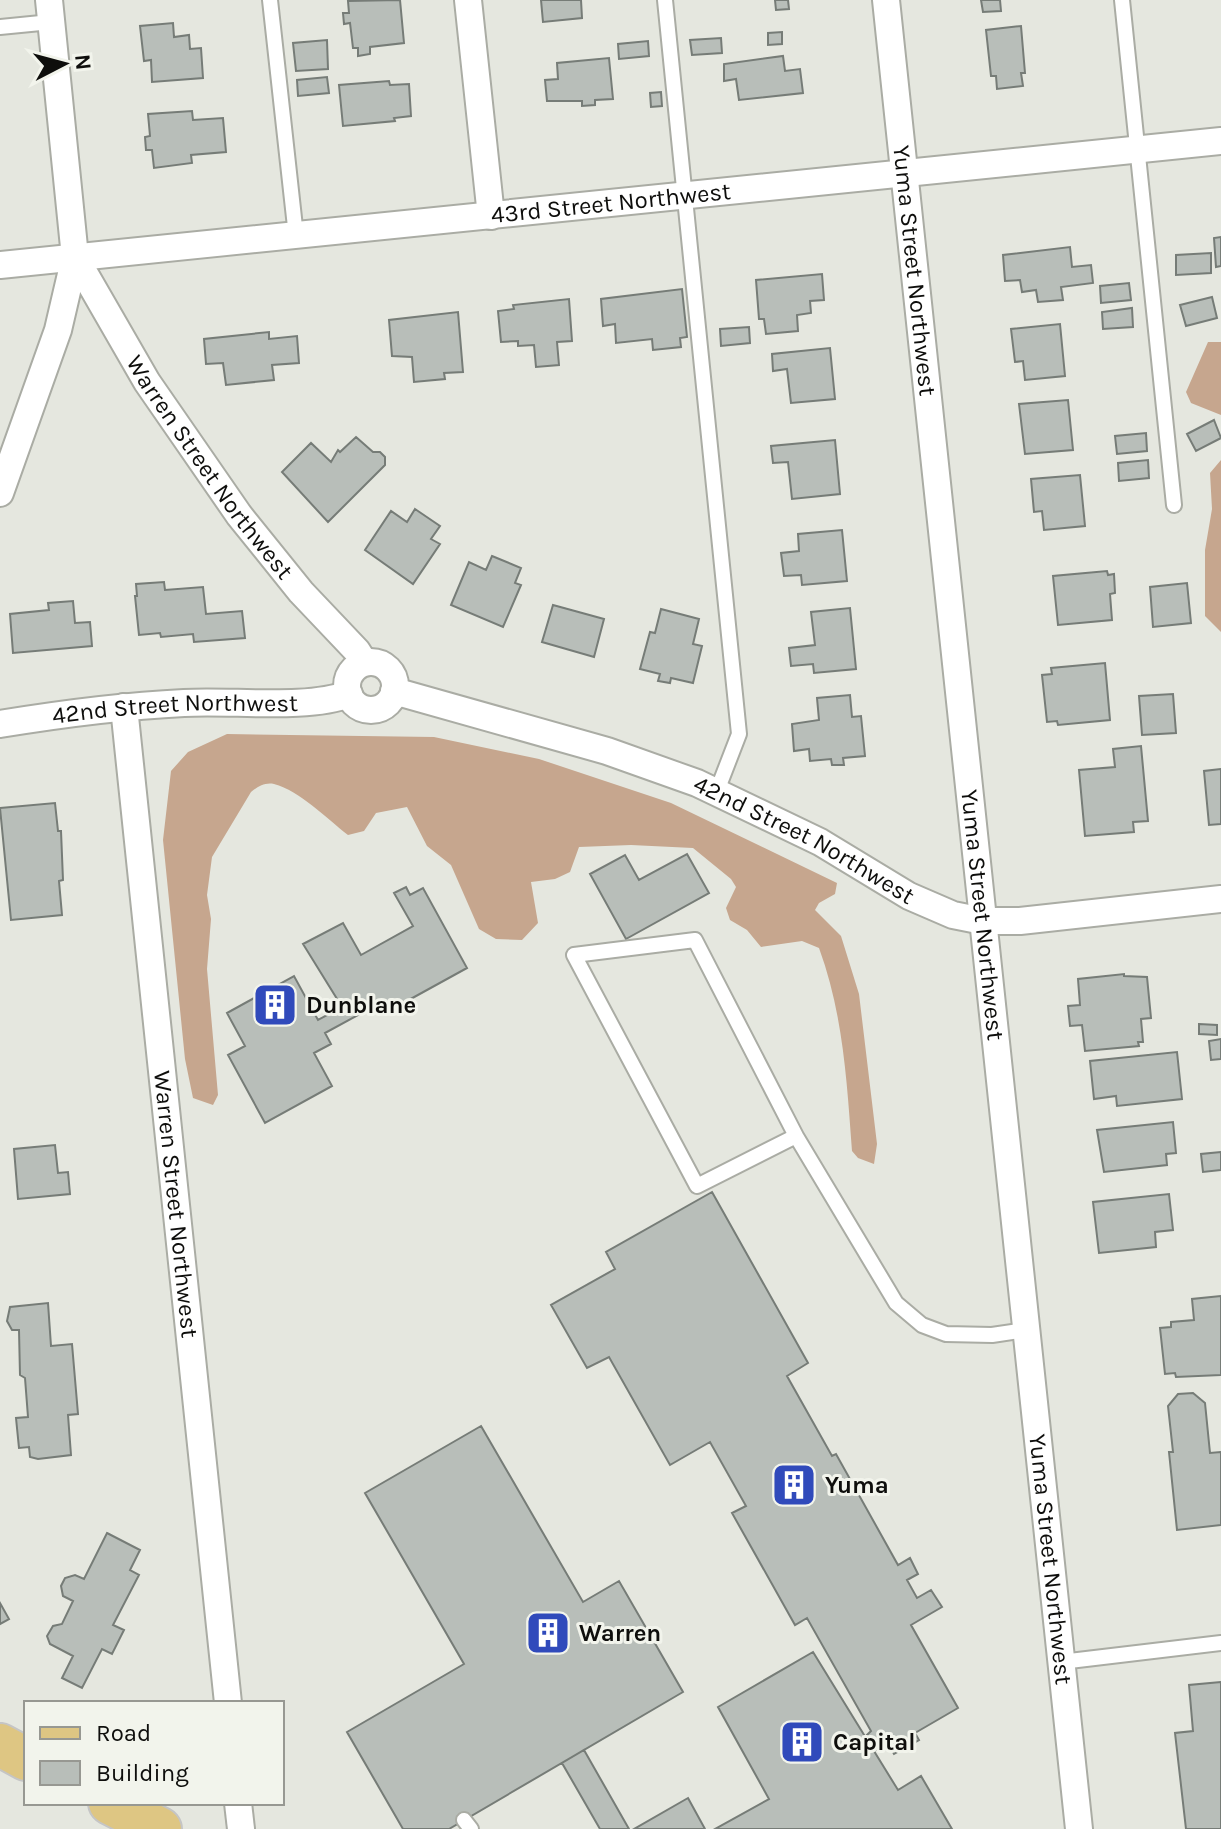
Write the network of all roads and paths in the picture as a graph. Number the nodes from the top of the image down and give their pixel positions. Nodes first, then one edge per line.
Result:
1 (270, 0) edge
2 (468, 0) edge
3 (665, 0) edge
4 (886, 0) edge
5 (1122, 0) edge
6 (50, 11) edge
7 (0, 27) edge
8 (1221, 141) edge
9 (1138, 149) junction
10 (904, 174) junction
11 (686, 196) junction
12 (491, 216) junction
13 (296, 236) junction
14 (75, 257) junction
15 (0, 265) edge
16 (0, 493) edge
17 (1174, 505) dead end
18 (364, 662) junction
19 (394, 691) junction
20 (349, 694) junction
21 (124, 707) junction
22 (0, 724) edge
23 (717, 791) junction
24 (1221, 899) edge
25 (983, 921) junction
26 (796, 1136) junction
27 (1025, 1330) junction
28 (1221, 1643) edge
29 (1061, 1662) junction
30 (228, 1701) edge
31 (0, 1745) edge
32 (24, 1758) edge
33 (114, 1805) edge
34 (238, 1805) edge
35 (160, 1829) edge
36 (241, 1829) edge
37 (1079, 1829) edge

1 - 13 lane
2 - 12 street
3 - 11 lane
4 - 10 street, Yuma Street Northwest
5 - 9 lane
6 - 7 lane
6 - 14 street, Warren Street Northwest
8 - 9 street, 43rd Street Northwest
9 - 10 street, 43rd Street Northwest
9 - 17 lane
10 - 11 street, 43rd Street Northwest
10 - 25 street, Yuma Street Northwest
11 - 12 street, 43rd Street Northwest
11 - 23 lane
12 - 13 street, 43rd Street Northwest
13 - 14 street, 43rd Street Northwest
14 - 15 street, 43rd Street Northwest
14 - 16 street, Warren Street Northwest
14 - 18 street, Warren Street Northwest
18 - 19 street
18 - 20 street
19 - 20 street
19 - 23 street, 42nd Street Northwest
20 - 21 street, 42nd Street Northwest
21 - 22 street, 42nd Street Northwest
21 - 30 street, Warren Street Northwest
23 - 25 street, 42nd Street Northwest
24 - 25 street, 42nd Street Northwest
25 - 27 street, Yuma Street Northwest
26 - 26 lane
26 - 27 lane
27 - 29 street, Yuma Street Northwest
28 - 29 lane
29 - 37 street, Yuma Street Northwest
31 - 32 main road
33 - 35 main road
34 - 36 street

